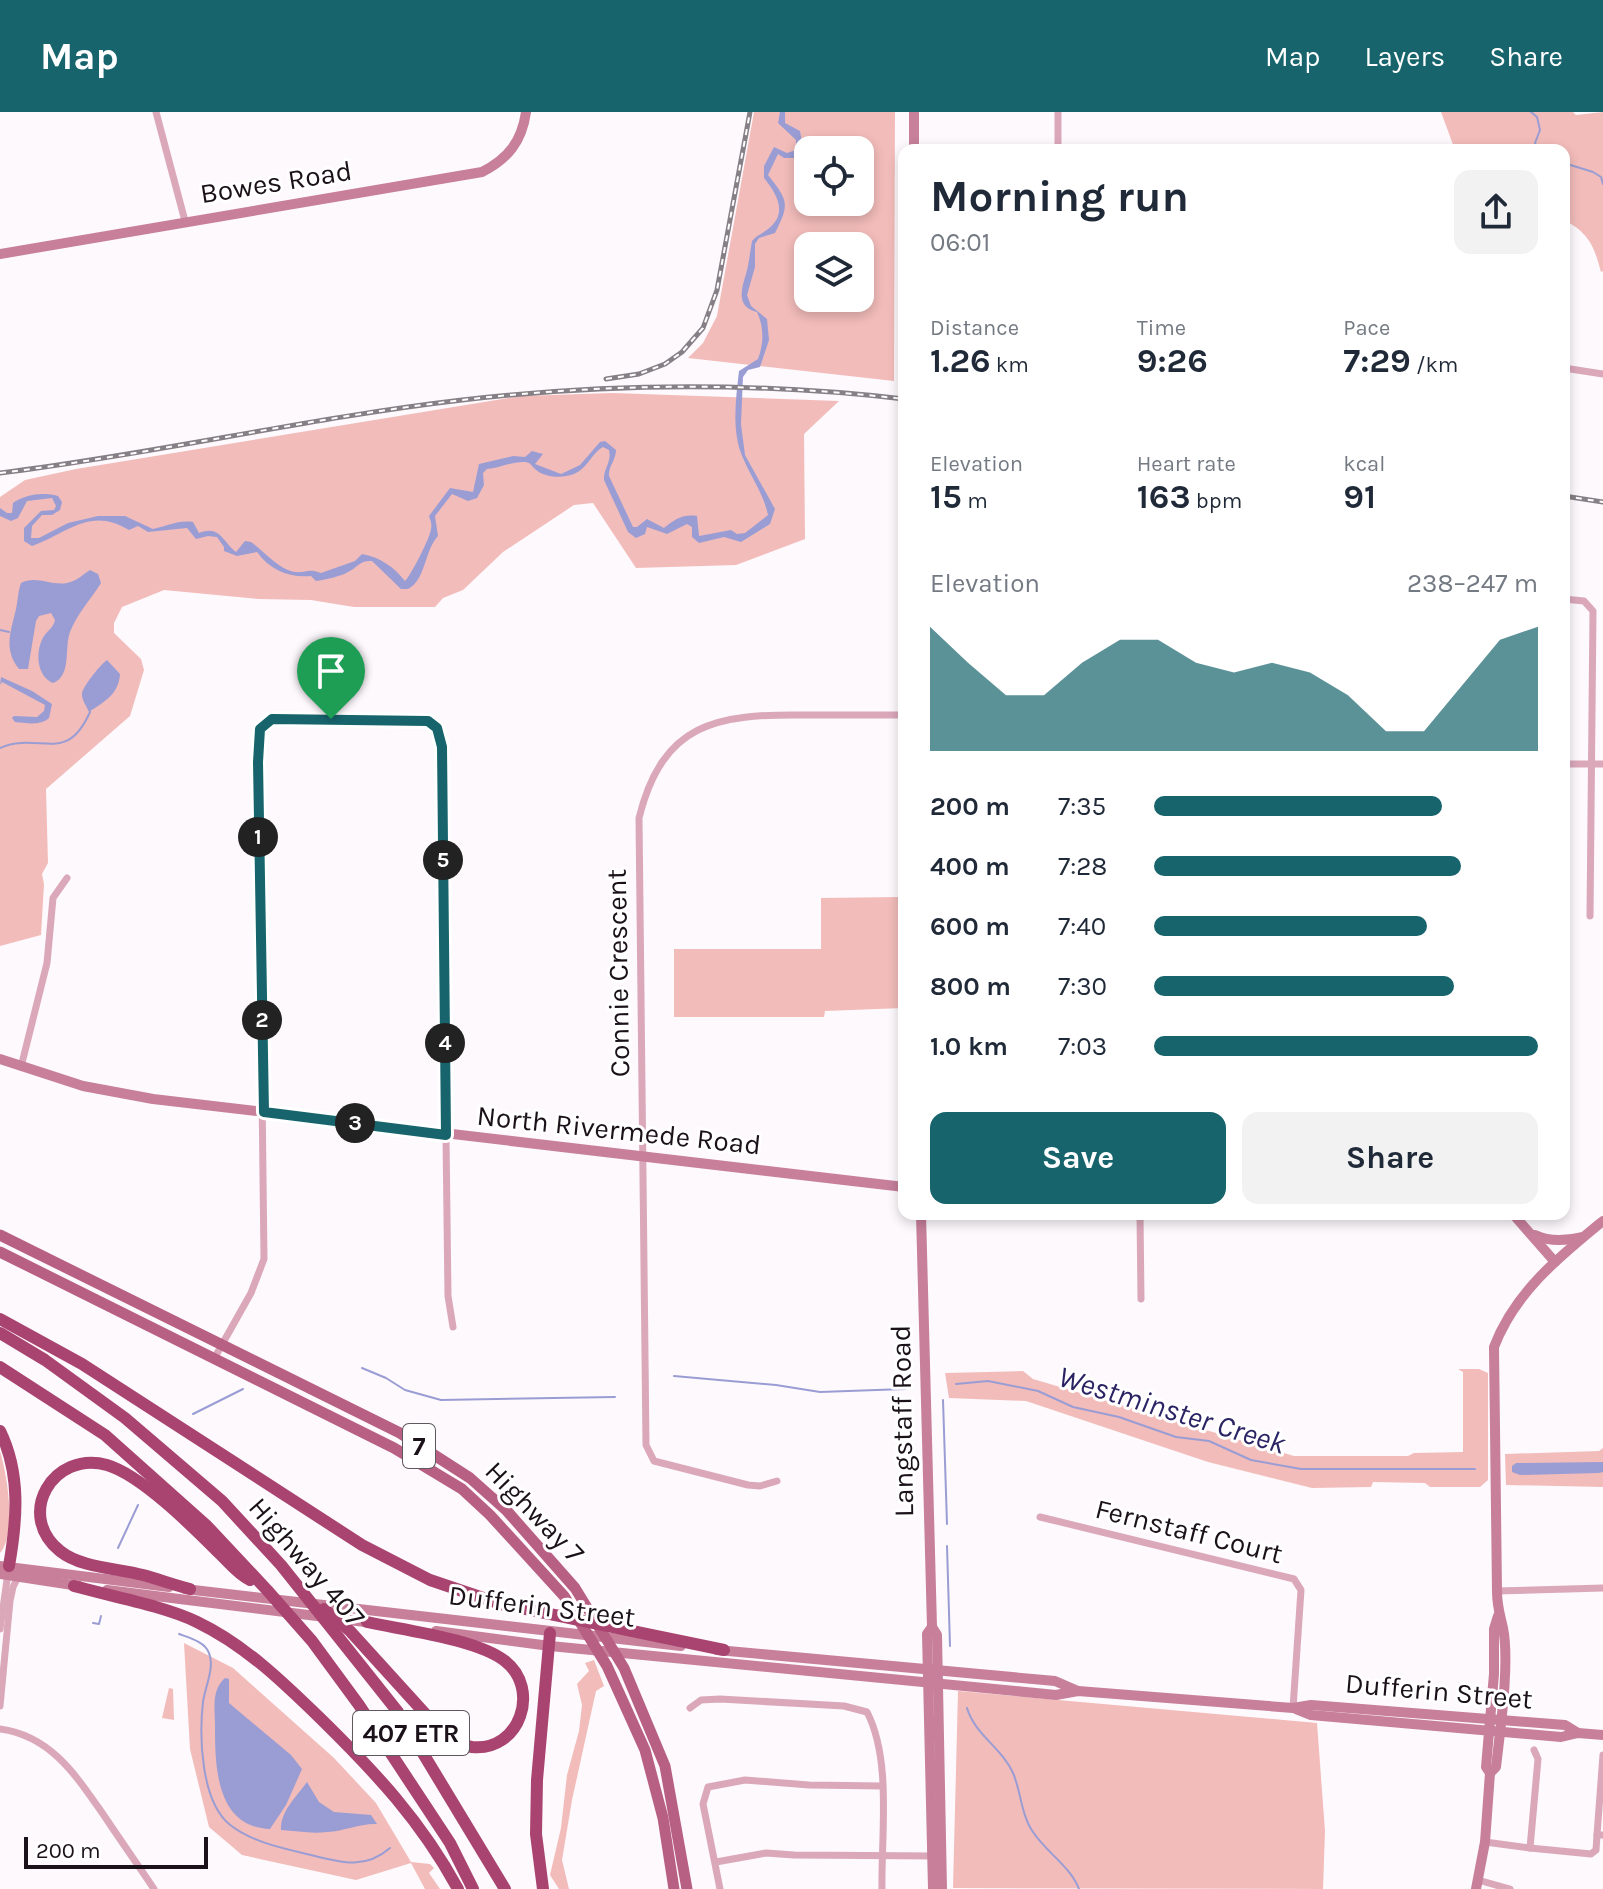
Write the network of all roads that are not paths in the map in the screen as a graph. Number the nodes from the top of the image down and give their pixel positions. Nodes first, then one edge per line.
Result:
1 (156, 112) edge
2 (526, 112) edge
3 (914, 112) edge
4 (1058, 112) edge
5 (914, 144) edge
6 (1058, 144) edge
7 (185, 221) junction
8 (0, 254) edge
9 (1570, 369) edge
10 (1603, 374) edge
11 (1570, 600) edge
12 (898, 715) edge
13 (1570, 764) edge
14 (1593, 764) junction
15 (1603, 764) edge
16 (67, 878) dead end
17 (1590, 916) dead end
18 (0, 1059) edge
19 (21, 1067) junction
20 (264, 1112) junction
21 (446, 1135) junction
22 (644, 1157) junction
23 (898, 1186) edge
24 (921, 1220) edge
25 (1140, 1220) edge
26 (1519, 1220) edge
27 (1603, 1221) edge
28 (1532, 1233) junction
29 (0, 1235) edge
30 (1584, 1237) junction
31 (0, 1252) edge
32 (1555, 1262) junction
33 (1141, 1299) dead end
34 (0, 1319) edge
35 (453, 1327) dead end
36 (0, 1333) edge
37 (222, 1344) junction
38 (215, 1357) junction
39 (0, 1367) edge
40 (0, 1431) edge
41 (777, 1481) dead end
42 (1040, 1517) dead end
43 (7, 1572) edge
44 (74, 1586) junction
45 (300, 1588) junction
46 (1603, 1588) edge
47 (190, 1589) junction
48 (267, 1590) junction
49 (1497, 1591) junction
50 (367, 1622) junction
51 (0, 1629) edge
52 (550, 1639) junction
53 (724, 1650) junction
54 (933, 1669) junction
55 (933, 1684) junction
56 (1078, 1691) junction
57 (0, 1706) edge
58 (690, 1708) dead end
59 (1293, 1708) junction
60 (1495, 1724) junction
61 (0, 1729) edge
62 (1603, 1735) edge
63 (1534, 1750) dead end
64 (1603, 1755) edge
65 (882, 1786) junction
66 (1602, 1787) edge
67 (1600, 1835) edge
68 (1485, 1842) junction
69 (1530, 1848) junction
70 (881, 1856) junction
71 (937, 1856) junction
72 (716, 1862) junction
73 (1477, 1884) edge
74 (154, 1889) edge
75 (458, 1889) edge
76 (473, 1889) edge
77 (505, 1889) edge
78 (543, 1889) edge
79 (674, 1889) edge
80 (687, 1889) edge
81 (720, 1889) edge
82 (882, 1889) edge
83 (933, 1889) edge
84 (942, 1889) edge
85 (1510, 1889) edge

1 - 7 street
2 - 7 main road, Bowes Road
3 - 5 main road
4 - 6 street
7 - 8 main road, Bowes Road
9 - 10 street
11 - 14 street
12 - 22 street, Connie Crescent
13 - 14 street
14 - 15 street
14 - 17 street
16 - 19 street
18 - 19 main road, North Rivermede Road
19 - 20 main road, North Rivermede Road
20 - 21 main road, North Rivermede Road
20 - 21 street
20 - 37 street
21 - 22 main road, North Rivermede Road
21 - 35 street
22 - 23 main road, North Rivermede Road
22 - 41 street, Connie Crescent
24 - 54 main road, Langstaff Road
25 - 33 street
26 - 28 main road
27 - 30 main road
28 - 30 main road
28 - 32 main road
29 - 37 main road, Highway 7 / 7
30 - 32 main road
31 - 38 main road, Highway 7 / 7
32 - 49 main road
34 - 53 highway
36 - 45 highway, Highway 407 / 407 ETR
37 - 38 street
37 - 80 main road, Highway 7 / 7
38 - 79 main road, Highway 7 / 7
39 - 48 highway, Highway 407 / 407 ETR
40 - 43 highway
42 - 59 street, Fernstaff Court
43 - 44 main road, Dufferin Street
43 - 47 main road, Dufferin Street
43 - 51 street
43 - 57 street
44 - 50 main road, Dufferin Street
44 - 75 highway
45 - 50 highway
45 - 77 highway, Highway 407 / 407 ETR
46 - 49 street
47 - 48 highway
47 - 52 main road, Dufferin Street
48 - 76 highway, Highway 407 / 407 ETR
49 - 60 main road
50 - 52 main road, Dufferin Street
52 - 53 main road, Dufferin Street
52 - 55 main road, Dufferin Street
52 - 78 highway
53 - 54 main road, Dufferin Street
54 - 55 main road, Langstaff Road
54 - 56 main road, Dufferin Street
55 - 56 main road, Dufferin Street
55 - 71 main road, Langstaff Road
56 - 59 main road, Dufferin Street
58 - 65 street
59 - 60 main road, Dufferin Street
60 - 62 main road, Dufferin Street
60 - 68 main road
61 - 74 street
63 - 69 street
64 - 66 street
65 - 70 street
65 - 72 street
66 - 67 street
67 - 69 street
68 - 69 street
68 - 73 main road
70 - 71 street
70 - 72 street
70 - 82 street
71 - 83 main road, Langstaff Road
71 - 84 main road, Langstaff Road
72 - 81 street
73 - 85 street

